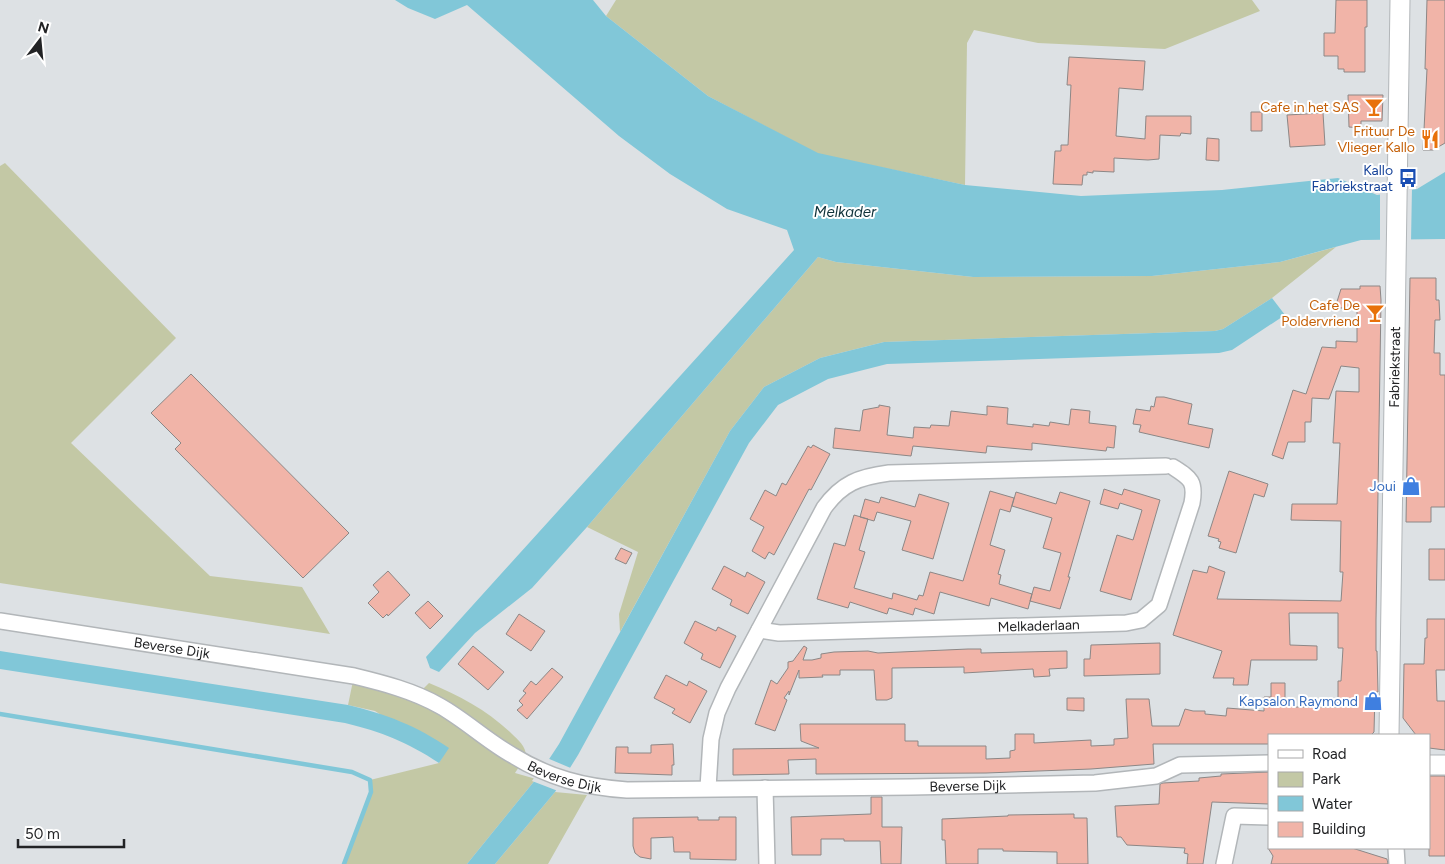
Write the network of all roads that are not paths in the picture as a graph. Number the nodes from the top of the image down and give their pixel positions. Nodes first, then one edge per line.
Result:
1 (1400, 0) edge
2 (0, 621) edge
3 (759, 630) junction
4 (1389, 734) edge
5 (1268, 763) edge
6 (1430, 765) edge
7 (1445, 765) edge
8 (708, 788) junction
9 (765, 788) junction
10 (1268, 817) edge
11 (1396, 849) edge
12 (767, 864) edge
13 (1224, 864) edge
14 (1397, 864) edge

1 - 4 main road, Fabriekstraat
2 - 8 street, Beverse Dijk
3 - 3 street, Melkaderlaan
3 - 8 street, Melkaderlaan
5 - 9 street, Beverse Dijk
6 - 7 main road
8 - 9 street, Beverse Dijk
9 - 12 street
10 - 13 street
11 - 14 street

